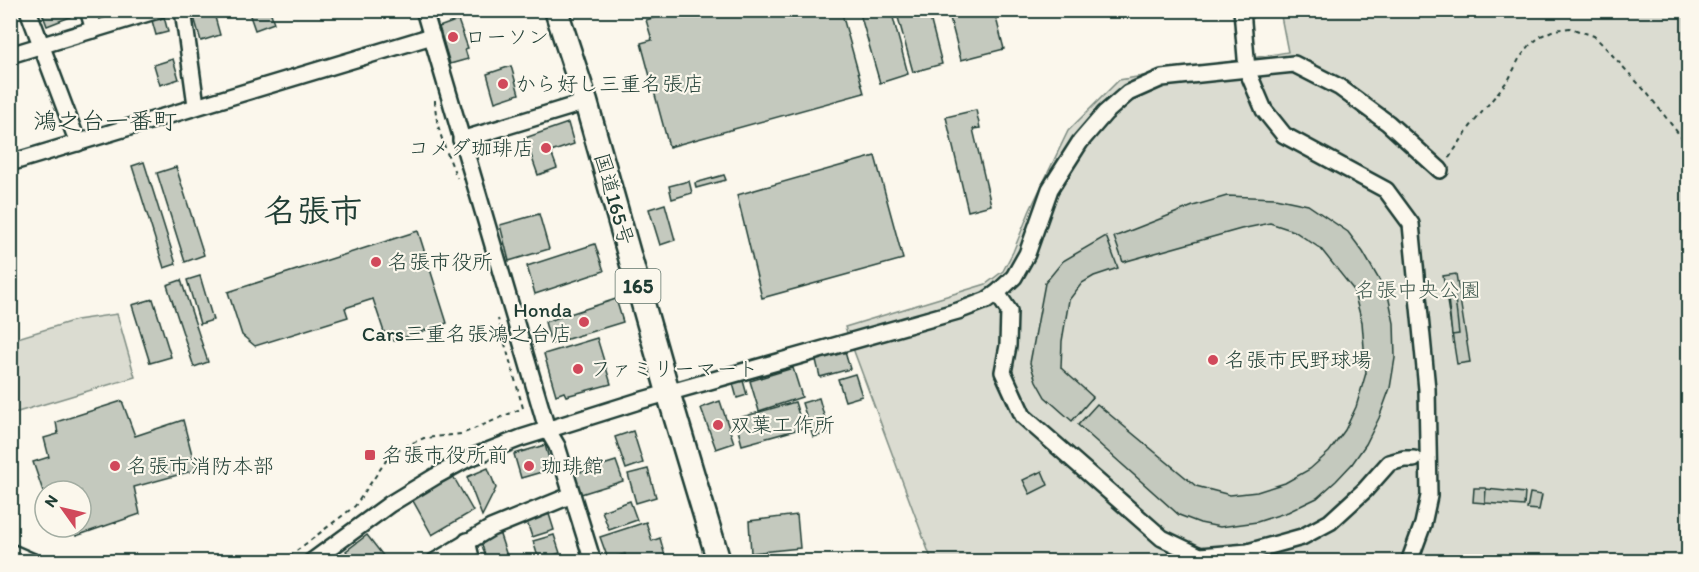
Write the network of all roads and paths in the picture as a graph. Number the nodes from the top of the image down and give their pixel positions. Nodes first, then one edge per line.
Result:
1 (28, 10) edge
2 (88, 10) edge
3 (158, 10) edge
4 (183, 10) edge
5 (424, 10) edge
6 (1242, 10) edge
7 (561, 12) edge
8 (94, 30) junction
9 (432, 36) junction
10 (42, 45) junction
11 (10, 55) edge
12 (1246, 70) junction
13 (435, 94) dead end
14 (586, 102) junction
15 (196, 105) junction
16 (461, 140) junction
17 (78, 142) junction
18 (1689, 146) edge
19 (10, 163) edge
20 (1440, 170) joint
21 (460, 185) dead end
22 (997, 293) junction
23 (496, 312) dead end
24 (668, 392) junction
25 (547, 429) junction
26 (1414, 459) dead end
27 (573, 495) junction
28 (466, 541) junction
29 (10, 552) edge
30 (33, 561) edge
31 (282, 561) edge
32 (310, 561) edge
33 (434, 561) edge
34 (472, 561) edge
35 (593, 561) edge
36 (720, 561) edge
37 (1409, 561) edge

1 - 10 street
2 - 8 street
3 - 8 street
4 - 15 street
5 - 9 street
6 - 12 street
7 - 14 highway, 国道165号 / 165
8 - 10 street
9 - 15 street
9 - 16 street
10 - 11 street
10 - 17 street
12 - 20 street
12 - 22 street
12 - 37 street
13 - 21 path
14 - 16 street
14 - 24 highway, 国道165号 / 165
15 - 17 street
16 - 25 street
17 - 19 street
18 - 20 path
22 - 24 street
22 - 26 street
23 - 31 path
24 - 25 street
24 - 36 highway, 国道165号 / 165
25 - 27 street
25 - 32 street
27 - 28 street
27 - 35 street
28 - 33 street
28 - 34 street
29 - 30 street

